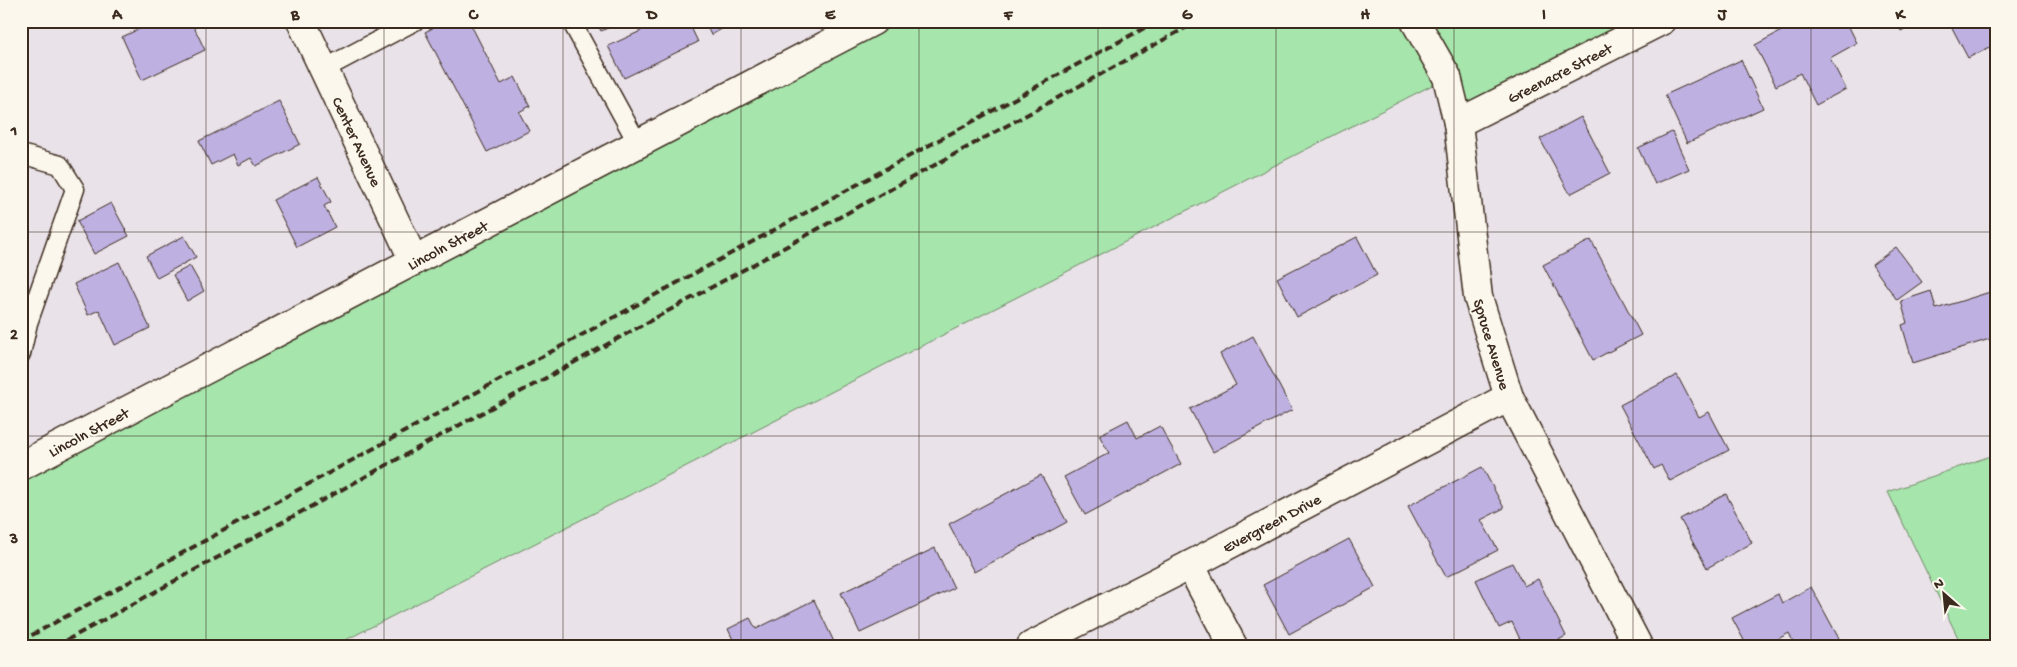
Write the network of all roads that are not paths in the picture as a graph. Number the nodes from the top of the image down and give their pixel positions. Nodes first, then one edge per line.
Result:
1 (302, 21) edge
2 (415, 21) edge
3 (571, 21) edge
4 (873, 21) edge
5 (1415, 21) edge
6 (1661, 21) edge
7 (846, 28) edge
8 (324, 68) junction
9 (1458, 123) junction
10 (638, 144) junction
11 (21, 154) edge
12 (414, 261) junction
13 (21, 354) edge
14 (1509, 396) junction
15 (21, 466) edge
16 (1190, 565) junction
17 (1031, 646) edge
18 (1233, 646) edge
19 (1638, 646) edge

1 - 8 street, Center Avenue
2 - 8 lane
3 - 10 lane
4 - 7 street, Lincoln Street
5 - 9 street, Spruce Avenue
6 - 9 street, Greenacre Street
7 - 10 street, Lincoln Street
8 - 12 street, Center Avenue
9 - 14 street, Spruce Avenue
10 - 12 street, Lincoln Street
11 - 13 lane
12 - 15 street, Lincoln Street
14 - 16 street, Evergreen Drive
14 - 19 street, Spruce Avenue
16 - 17 street, Evergreen Drive
16 - 18 street

